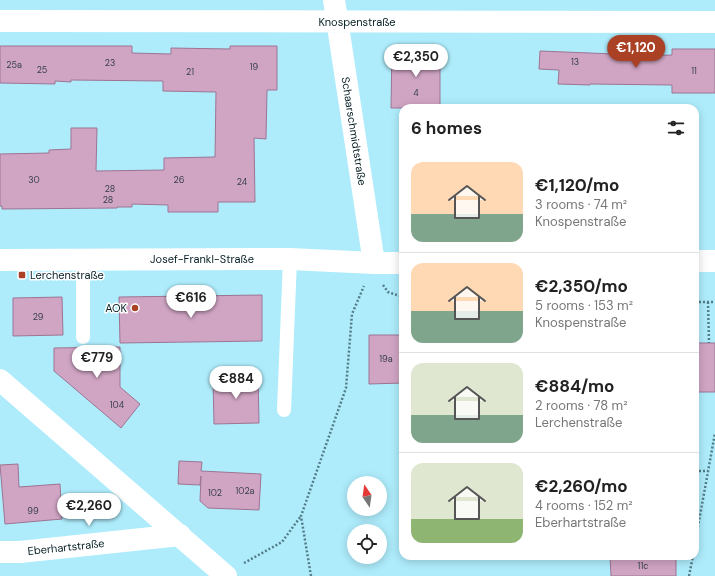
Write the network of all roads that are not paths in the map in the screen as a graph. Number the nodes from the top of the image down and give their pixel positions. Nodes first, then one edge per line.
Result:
1 (334, 0) edge
2 (0, 21) edge
3 (338, 22) junction
4 (715, 22) edge
5 (290, 259) junction
6 (0, 260) edge
7 (83, 260) junction
8 (699, 261) edge
9 (715, 261) edge
10 (374, 263) junction
11 (399, 263) edge
12 (83, 337) dead end
13 (0, 380) edge
14 (284, 410) dead end
15 (180, 535) junction
16 (0, 552) edge
17 (234, 570) edge

1 - 3 street, Schaarschmidtstraße
2 - 3 street, Knospenstraße
3 - 4 street, Knospenstraße
3 - 10 street, Schaarschmidtstraße
5 - 7 street, Josef-Frankl-Straße
5 - 10 street, Josef-Frankl-Straße
5 - 14 lane
6 - 7 street, Josef-Frankl-Straße
7 - 12 lane
8 - 9 street
10 - 11 street, Josef-Frankl-Straße
13 - 15 street
15 - 16 street, Eberhartstraße
15 - 17 street

